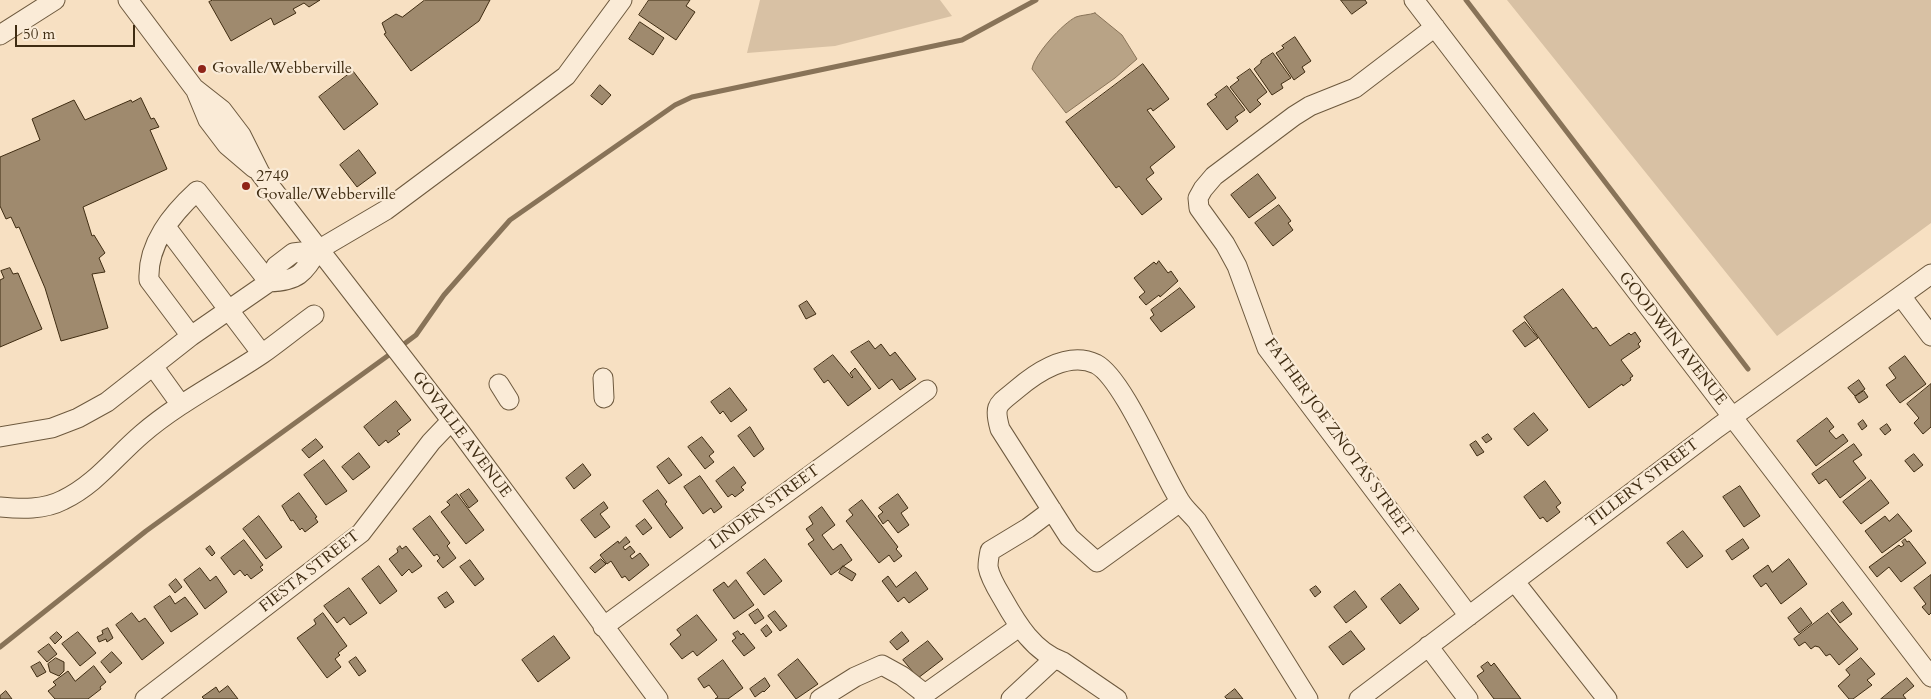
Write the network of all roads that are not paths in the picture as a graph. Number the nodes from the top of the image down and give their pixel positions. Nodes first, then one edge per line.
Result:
1 (55, 0) edge
2 (128, 0) edge
3 (622, 0) edge
4 (1414, 0) edge
5 (1434, 27) junction
6 (0, 35) edge
7 (166, 226) junction
8 (318, 250) junction
9 (1931, 274) edge
10 (269, 282) junction
11 (1901, 296) junction
12 (229, 310) junction
13 (314, 315) dead end
14 (191, 336) junction
15 (1931, 336) edge
16 (262, 354) junction
17 (153, 366) junction
18 (603, 378) dead end
19 (499, 384) dead end
20 (927, 390) dead end
21 (604, 398) dead end
22 (509, 400) dead end
23 (181, 405) junction
24 (1732, 417) junction
25 (451, 421) junction
26 (0, 437) edge
27 (1180, 502) junction
28 (0, 507) edge
29 (1052, 510) junction
30 (1515, 582) junction
31 (1469, 616) junction
32 (603, 627) junction
33 (1019, 627) junction
34 (1428, 646) junction
35 (1054, 659) junction
36 (1931, 677) edge
37 (924, 697) edge
38 (145, 699) edge
39 (658, 699) edge
40 (820, 699) edge
41 (1011, 699) edge
42 (1117, 699) edge
43 (1308, 699) edge
44 (1359, 699) edge
45 (1468, 699) edge
46 (1607, 699) edge

1 - 6 street
2 - 8 street, GOVALLE AVENUE
3 - 8 street
4 - 5 street, GOODWIN AVENUE
5 - 24 street, GOODWIN AVENUE
5 - 31 street, FATHER JOE ZNOTAS STREET
7 - 10 street
7 - 12 street
7 - 14 street
8 - 10 street
8 - 25 street, GOVALLE AVENUE
9 - 11 street, TILLERY STREET
10 - 12 street
11 - 15 street
11 - 24 street, TILLERY STREET
12 - 14 street
12 - 16 street
13 - 16 street
14 - 17 street
16 - 23 street
17 - 23 street
17 - 26 street
18 - 21 street
19 - 22 street
20 - 32 street, LINDEN STREET
23 - 28 street
24 - 30 street, TILLERY STREET
24 - 36 street, GOODWIN AVENUE
25 - 32 street, GOVALLE AVENUE
25 - 38 street, FIESTA STREET
27 - 29 street
27 - 29 street
27 - 43 street
29 - 33 street
30 - 31 street, TILLERY STREET
30 - 46 street
31 - 34 street, TILLERY STREET
32 - 39 street, GOVALLE AVENUE
33 - 35 street
33 - 37 street
34 - 44 street, TILLERY STREET
34 - 45 street
35 - 41 street
35 - 42 street
37 - 40 street

